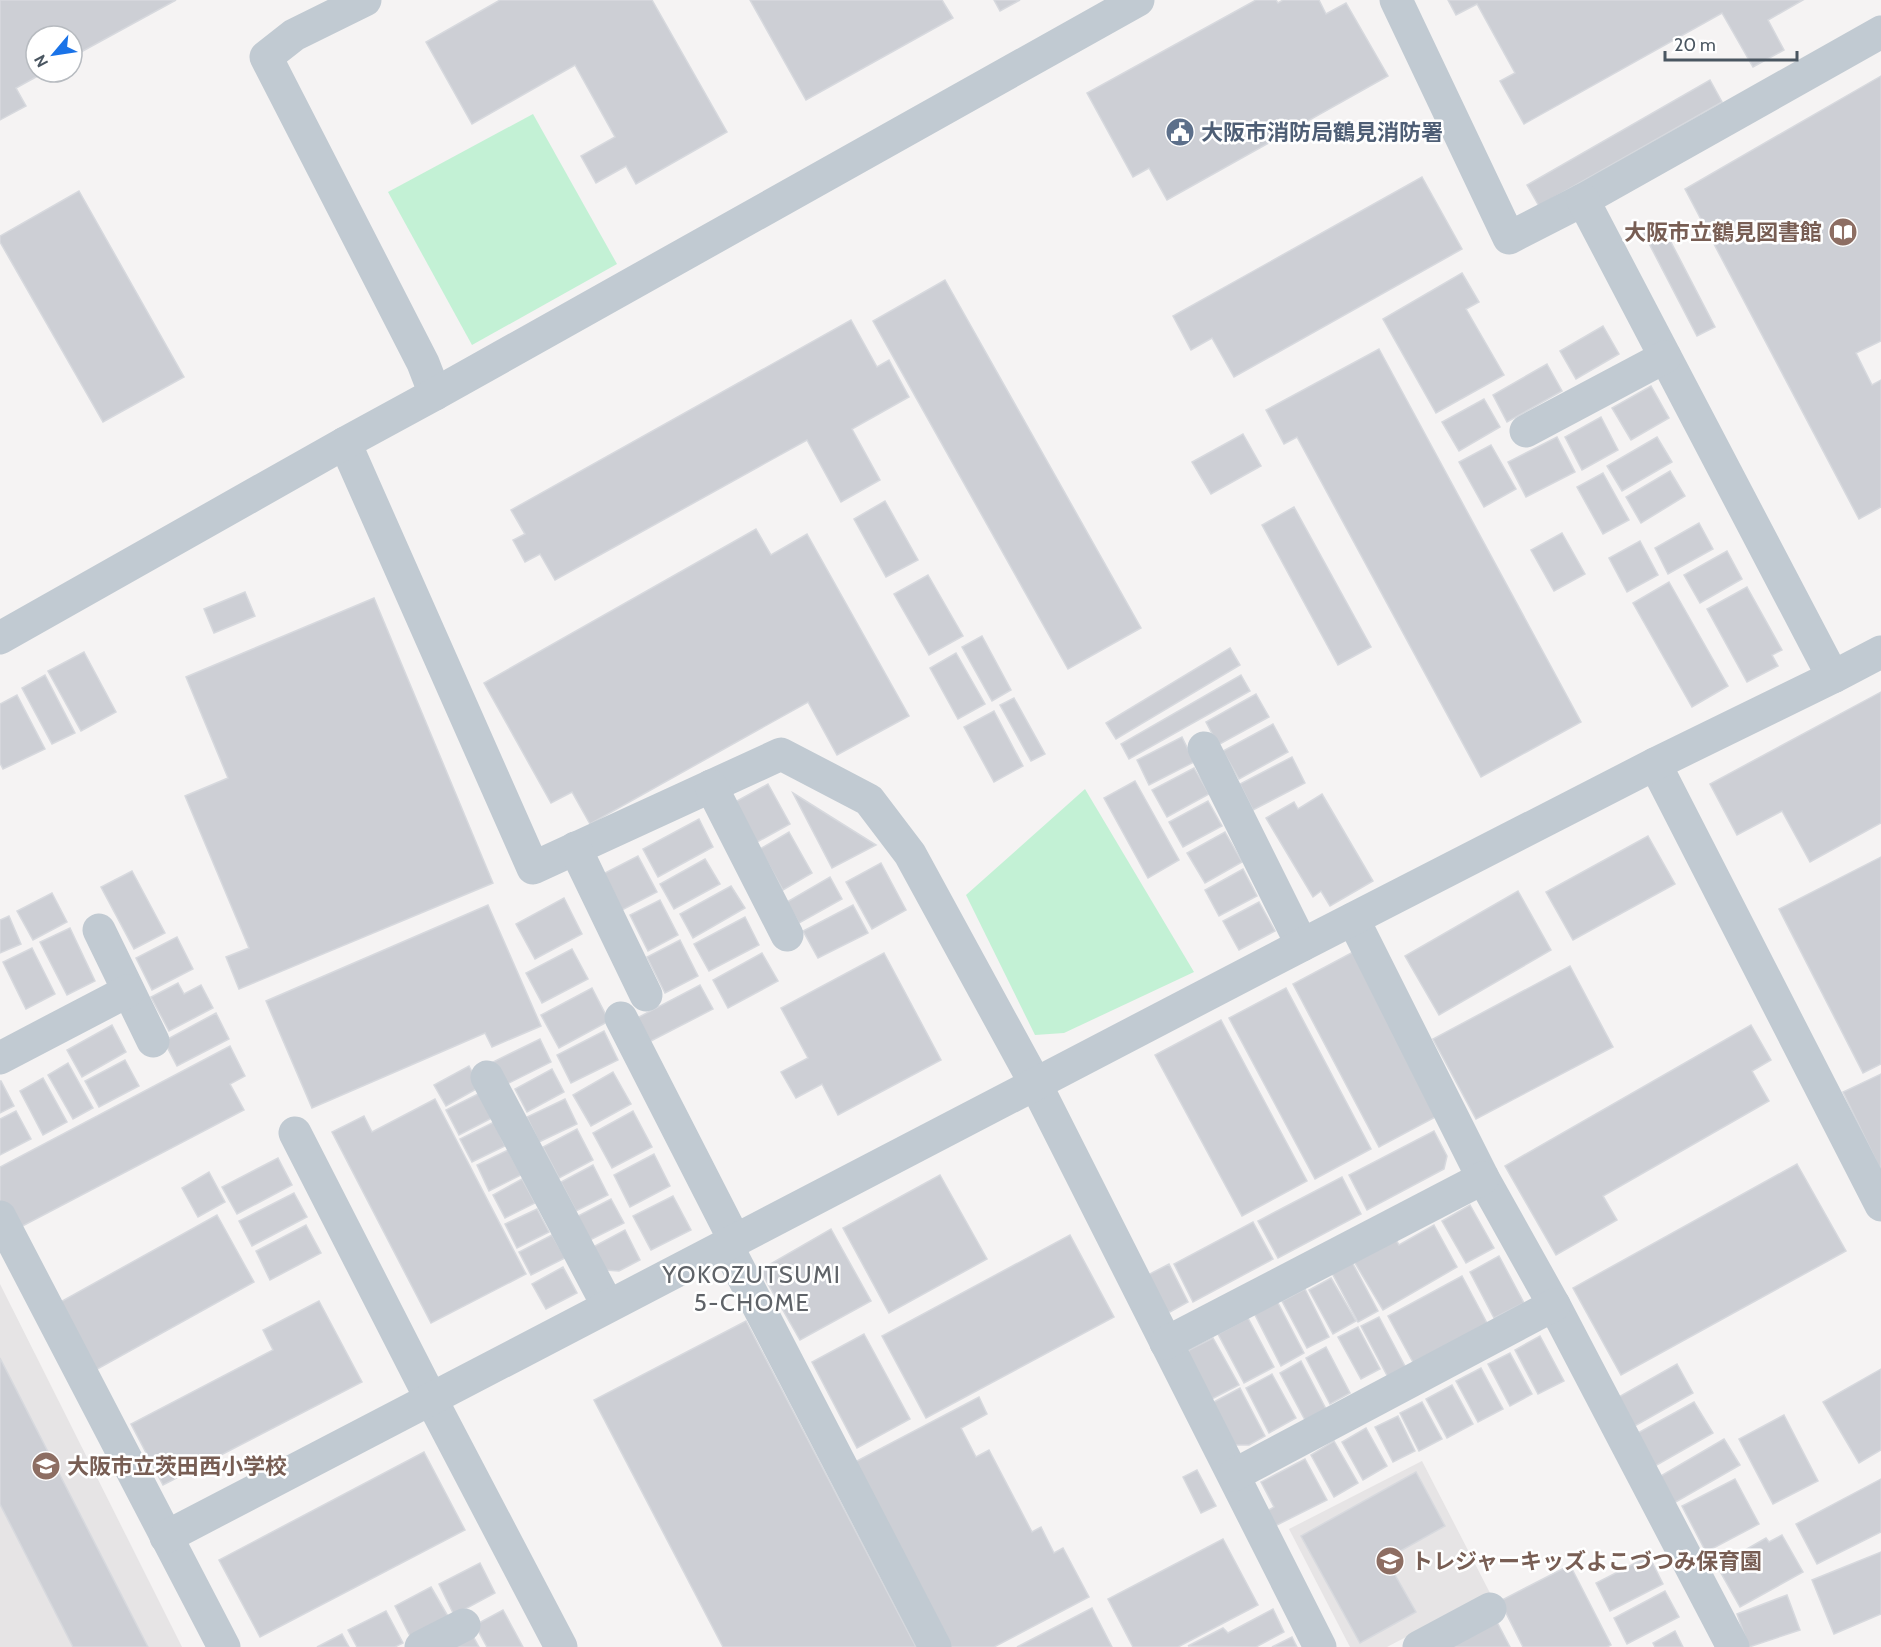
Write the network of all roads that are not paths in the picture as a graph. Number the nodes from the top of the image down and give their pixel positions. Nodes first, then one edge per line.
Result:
1 (365, 0) edge
2 (1138, 0) edge
3 (1396, 0) edge
4 (1881, 32) edge
5 (1583, 200) junction
6 (1665, 357) junction
7 (435, 394) junction
8 (1526, 431) dead end
9 (345, 443) junction
10 (0, 639) edge
11 (1881, 652) edge
12 (1833, 677) junction
13 (1204, 748) dead end
14 (1655, 764) junction
15 (711, 786) junction
16 (575, 849) junction
17 (1353, 918) junction
18 (99, 930) dead end
19 (787, 935) dead end
20 (1302, 945) junction
21 (128, 992) junction
22 (646, 995) dead end
23 (621, 1018) dead end
24 (153, 1041) dead end
25 (0, 1058) edge
26 (487, 1077) dead end
27 (1035, 1083) junction
28 (295, 1133) dead end
29 (1483, 1178) junction
30 (1881, 1205) edge
31 (4, 1236) edge
32 (730, 1242) junction
33 (1554, 1305) junction
34 (608, 1306) junction
35 (1166, 1343) junction
36 (431, 1399) junction
37 (1234, 1475) junction
38 (166, 1537) junction
39 (1490, 1609) dead end
40 (464, 1624) dead end
41 (224, 1647) edge
42 (421, 1647) edge
43 (561, 1647) edge
44 (935, 1647) edge
45 (1320, 1647) edge
46 (1419, 1647) edge
47 (1732, 1647) edge

1 - 7 street
2 - 7 street
3 - 5 street
4 - 5 street
5 - 6 street
6 - 8 street
6 - 12 street
7 - 9 street
9 - 10 street
9 - 16 street
11 - 12 street
12 - 14 street
13 - 20 street
14 - 17 street
14 - 30 street
15 - 16 street
15 - 19 street
15 - 27 street
16 - 22 street
17 - 20 street
17 - 29 street
18 - 21 street
20 - 27 street
21 - 24 street
21 - 25 street
23 - 32 street
26 - 34 street
27 - 32 street
27 - 35 street
28 - 36 street
29 - 33 street
29 - 35 street
31 - 38 street
32 - 34 street
32 - 44 street
33 - 37 street
33 - 47 street
34 - 36 street
35 - 37 street
36 - 38 street
36 - 43 street
37 - 45 street
38 - 41 street
39 - 46 street
40 - 42 street

